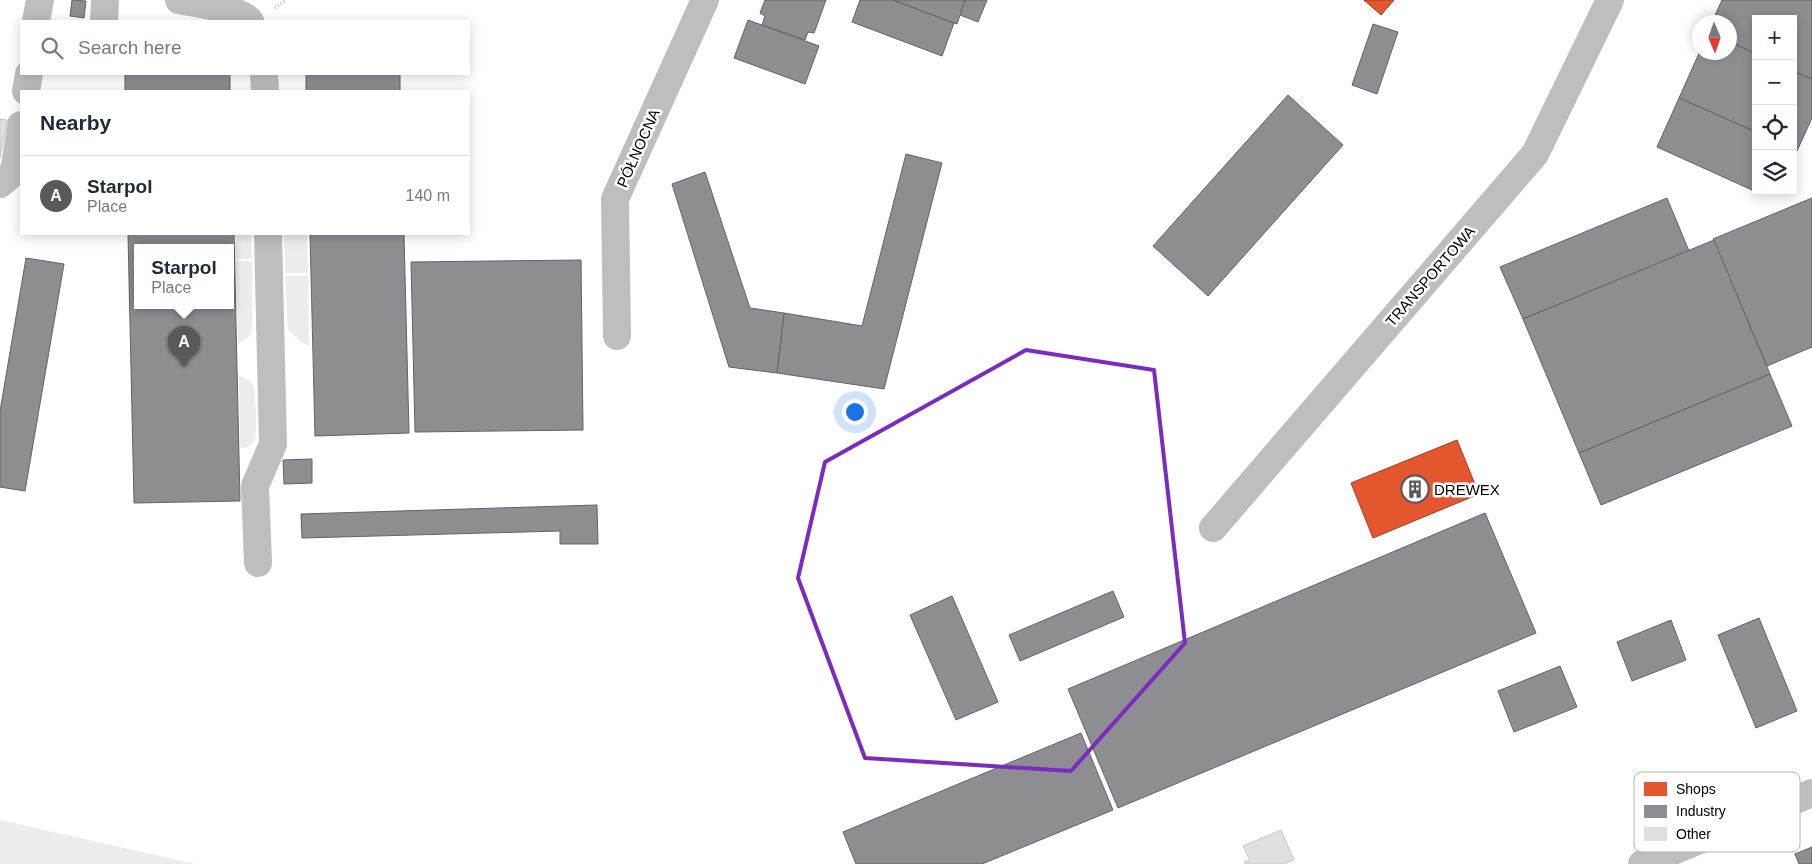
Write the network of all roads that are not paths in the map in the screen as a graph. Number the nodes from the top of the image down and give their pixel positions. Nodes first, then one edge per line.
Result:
1 (40, 0) edge
2 (105, 0) edge
3 (179, 0) edge
4 (705, 0) edge
5 (1610, 0) edge
6 (36, 20) edge
7 (104, 20) edge
8 (249, 20) edge
9 (29, 75) edge
10 (264, 75) edge
11 (26, 90) edge
12 (265, 90) edge
13 (20, 132) edge
14 (0, 184) edge
15 (268, 235) edge
16 (617, 336) dead end
17 (1213, 528) dead end
18 (258, 563) dead end
19 (1812, 794) edge
20 (1800, 799) edge
21 (1671, 852) edge
22 (1642, 864) edge

1 - 6 street
2 - 7 street
3 - 8 street
4 - 16 street, PÓŁNOCNA
5 - 17 street, TRANSPORTOWA
9 - 11 street
10 - 12 street
13 - 14 street
15 - 18 street
19 - 20 street
21 - 22 street

